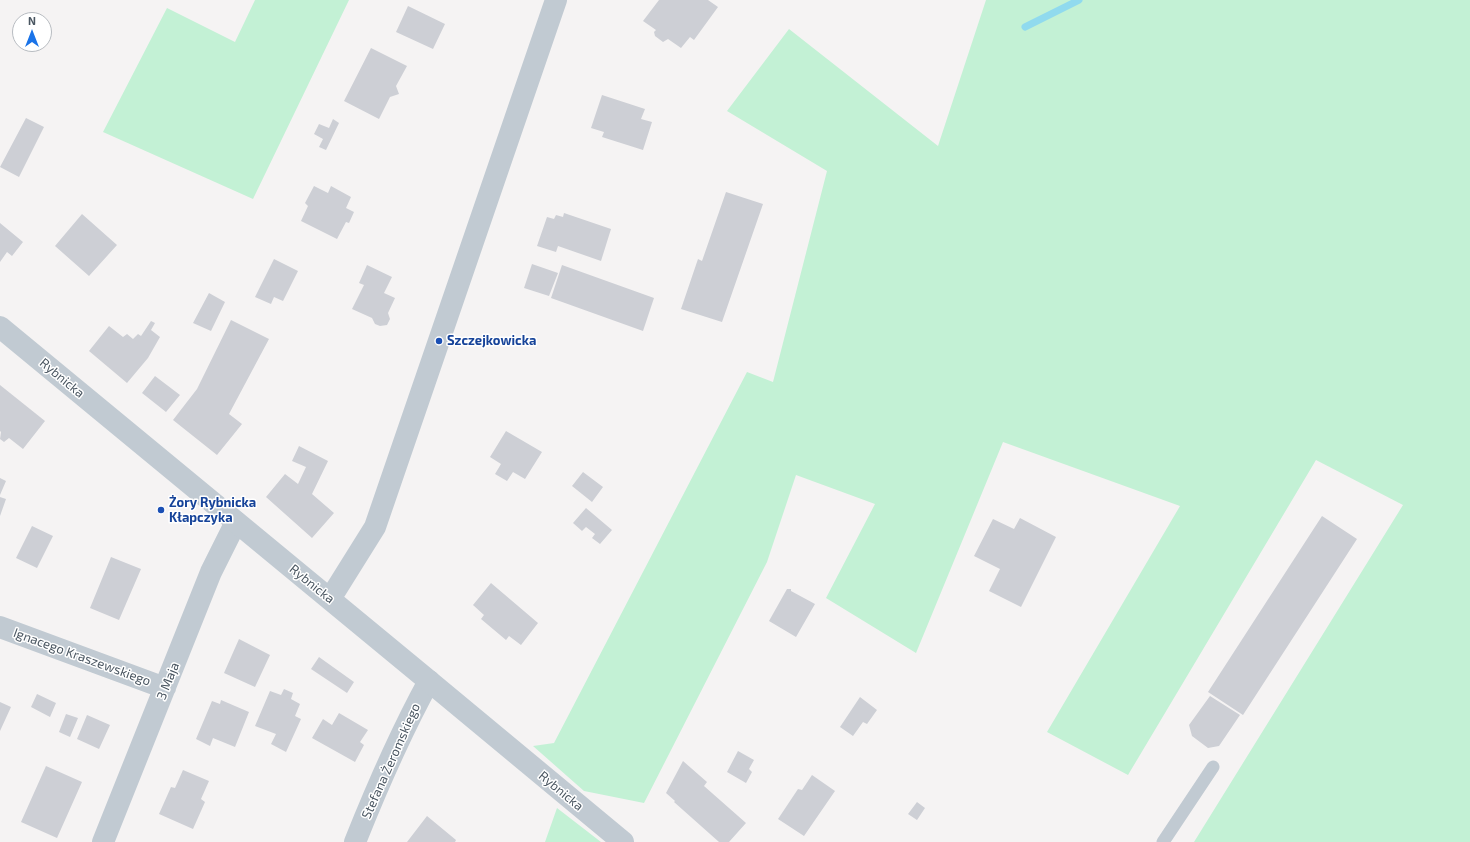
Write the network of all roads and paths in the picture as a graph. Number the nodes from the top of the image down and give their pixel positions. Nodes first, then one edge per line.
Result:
1 (556, 0) edge
2 (0, 326) edge
3 (236, 522) junction
4 (330, 599) junction
5 (0, 627) edge
6 (429, 680) junction
7 (165, 688) junction
8 (1213, 767) dead end
9 (103, 842) edge
10 (355, 842) edge
11 (623, 842) edge
12 (1163, 842) edge

1 - 4 street
2 - 3 street, Rybnicka
3 - 4 street, Rybnicka
3 - 7 street, 3 Maja
4 - 6 street, Rybnicka
5 - 7 street, Ignacego Kraszewskiego
6 - 10 street, Stefana Żeromskiego
6 - 11 street, Rybnicka
7 - 9 street, 3 Maja
8 - 12 lane

